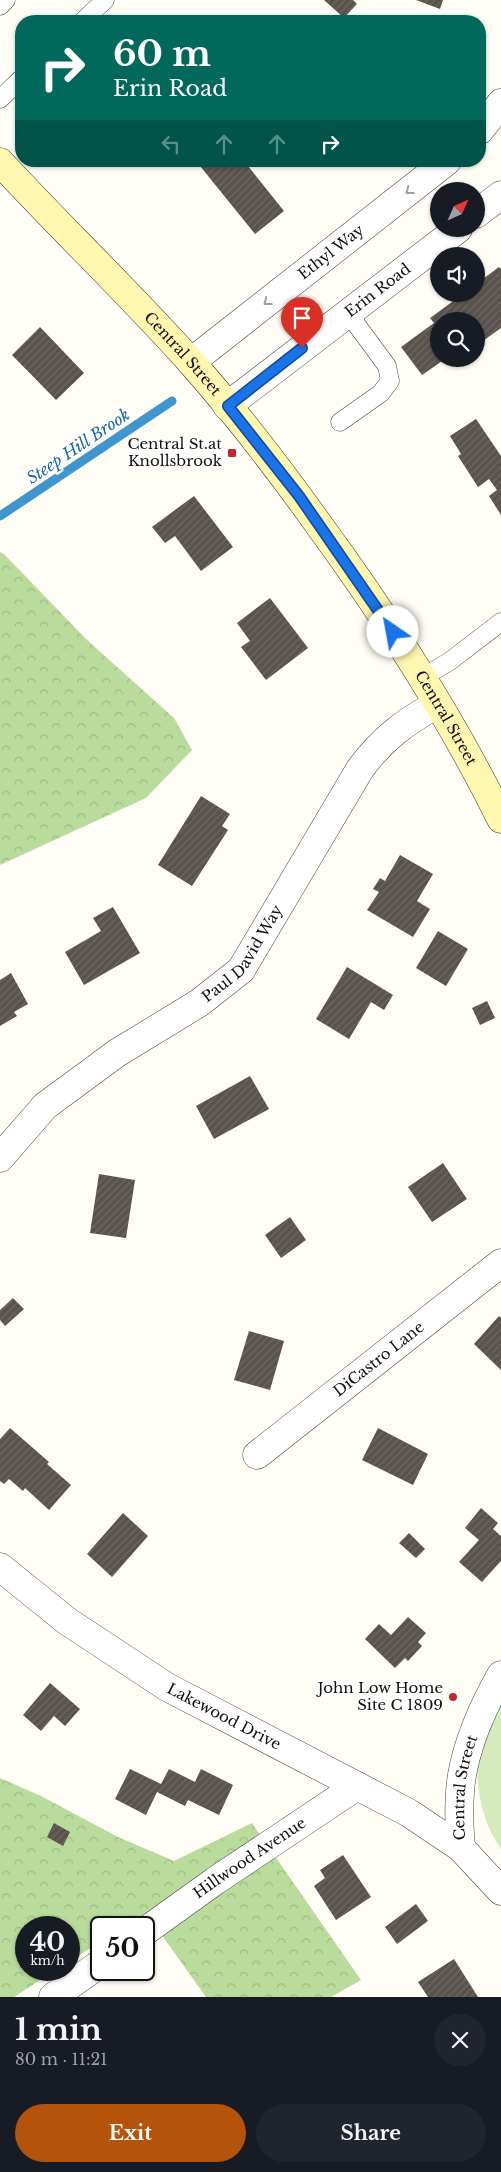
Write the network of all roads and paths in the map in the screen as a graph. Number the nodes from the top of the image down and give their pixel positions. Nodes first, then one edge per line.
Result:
1 (6, 0) edge
2 (105, 0) edge
3 (0, 6) edge
4 (89, 15) edge
5 (15, 85) edge
6 (0, 99) edge
7 (501, 103) edge
8 (486, 122) edge
9 (0, 162) edge
10 (439, 167) edge
11 (501, 195) edge
12 (485, 207) edge
13 (446, 238) edge
14 (348, 313) junction
15 (191, 362) junction
16 (228, 406) junction
17 (340, 422) dead end
18 (501, 622) edge
19 (422, 678) junction
20 (437, 704) junction
21 (501, 819) edge
22 (0, 1158) edge
23 (501, 1262) edge
24 (257, 1455) dead end
25 (0, 1567) edge
26 (501, 1675) edge
27 (357, 1786) junction
28 (460, 1848) junction
29 (501, 1891) edge
30 (155, 1924) edge
31 (90, 1971) edge
32 (53, 1997) edge

1 - 3 lane
2 - 4 lane
5 - 6 lane
7 - 8 street
9 - 15 main road, Central Street
10 -> 15 street, Ethyl Way
11 - 12 street
13 - 14 street, Erin Road
14 - 16 street, Erin Road
14 - 17 lane
15 - 16 main road, Central Street
16 - 19 main road, Central Street
18 - 19 lane
19 - 20 main road, Central Street
20 - 21 main road, Central Street
20 - 22 street, Paul David Way
23 - 24 street, DiCastro Lane
25 - 27 street, Lakewood Drive
26 - 28 street, Central Street
27 - 28 street, Lakewood Drive
27 - 30 street, Hillwood Avenue
28 - 29 street, Central Street
31 - 32 street

